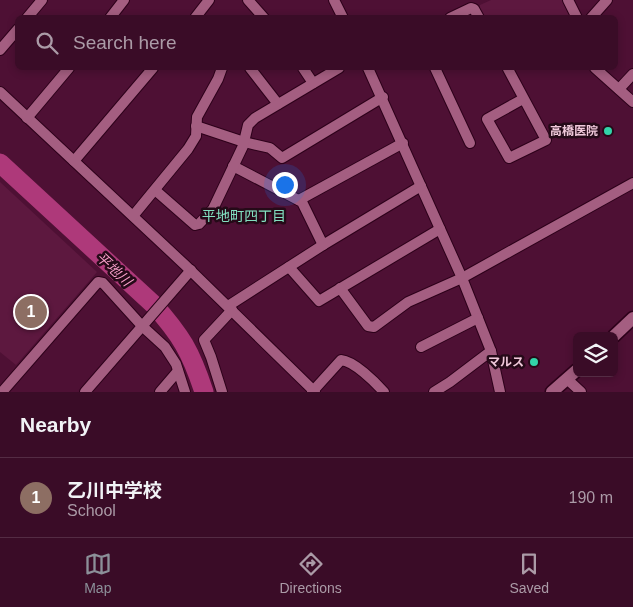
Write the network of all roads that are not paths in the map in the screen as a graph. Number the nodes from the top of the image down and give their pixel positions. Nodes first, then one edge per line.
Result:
1 (42, 0) edge
2 (124, 0) edge
3 (209, 0) edge
4 (248, 0) edge
5 (334, 0) edge
6 (568, 0) edge
7 (607, 0) edge
8 (30, 15) edge
9 (112, 15) edge
10 (197, 15) edge
11 (261, 15) edge
12 (342, 15) edge
13 (456, 15) edge
14 (477, 15) edge
15 (576, 15) edge
16 (594, 15) edge
17 (15, 32) edge
18 (0, 50) edge
19 (66, 70) edge
20 (151, 70) edge
21 (221, 70) edge
22 (252, 70) edge
23 (304, 70) edge
24 (336, 70) edge
25 (369, 70) edge
26 (436, 70) edge
27 (509, 70) edge
28 (597, 70) edge
29 (633, 74) edge
30 (314, 83) junction
31 (619, 89) junction
32 (0, 92) edge
33 (383, 97) junction
34 (523, 98) junction
35 (633, 102) edge
36 (278, 104) junction
37 (27, 118) junction
38 (196, 126) junction
39 (244, 142) junction
40 (470, 142) dead end
41 (403, 143) junction
42 (74, 161) junction
43 (233, 166) junction
44 (633, 183) edge
45 (421, 186) junction
46 (155, 190) junction
47 (299, 200) junction
48 (133, 216) junction
49 (440, 229) junction
50 (323, 245) junction
51 (289, 267) junction
52 (191, 270) junction
53 (462, 278) junction
54 (340, 288) junction
55 (230, 308) junction
56 (478, 318) junction
57 (633, 318) edge
58 (145, 322) junction
59 (618, 332) edge
60 (421, 347) dead end
61 (491, 351) junction
62 (178, 371) junction
63 (573, 374) edge
64 (567, 379) junction
65 (313, 391) edge
66 (2, 392) edge
67 (85, 392) edge
68 (160, 392) edge
69 (185, 392) edge
70 (222, 392) edge
71 (384, 392) edge
72 (434, 392) edge
73 (500, 392) edge
74 (552, 392) edge
75 (581, 392) edge

1 - 8 street
2 - 9 street
3 - 10 street
4 - 11 street
5 - 12 street
6 - 15 street
7 - 16 street
13 - 14 street
17 - 18 street
19 - 37 street
20 - 42 street
21 - 38 street
22 - 36 street
23 - 30 street
24 - 30 street
25 - 33 street
26 - 40 street
27 - 34 street
28 - 31 street
29 - 31 street
30 - 36 street
31 - 35 street
32 - 37 street
33 - 39 street
33 - 41 street
34 - 34 street
36 - 39 street
37 - 42 street
38 - 39 street
38 - 46 street
39 - 43 street
41 - 45 street
41 - 47 street
42 - 48 street
43 - 46 street
43 - 47 street
44 - 53 street
45 - 49 street
45 - 50 street
46 - 48 street
47 - 50 street
48 - 52 street
49 - 53 street
49 - 54 street
50 - 51 street
51 - 54 street
51 - 55 street
52 - 55 street
52 - 58 street
53 - 54 street
53 - 56 street
55 - 65 street
55 - 70 street
56 - 60 street
56 - 61 street
57 - 59 street
58 - 62 street
58 - 66 street
58 - 67 street
61 - 72 street
61 - 73 street
62 - 68 street
62 - 69 street
63 - 64 street
64 - 74 street
64 - 75 street
65 - 71 street

